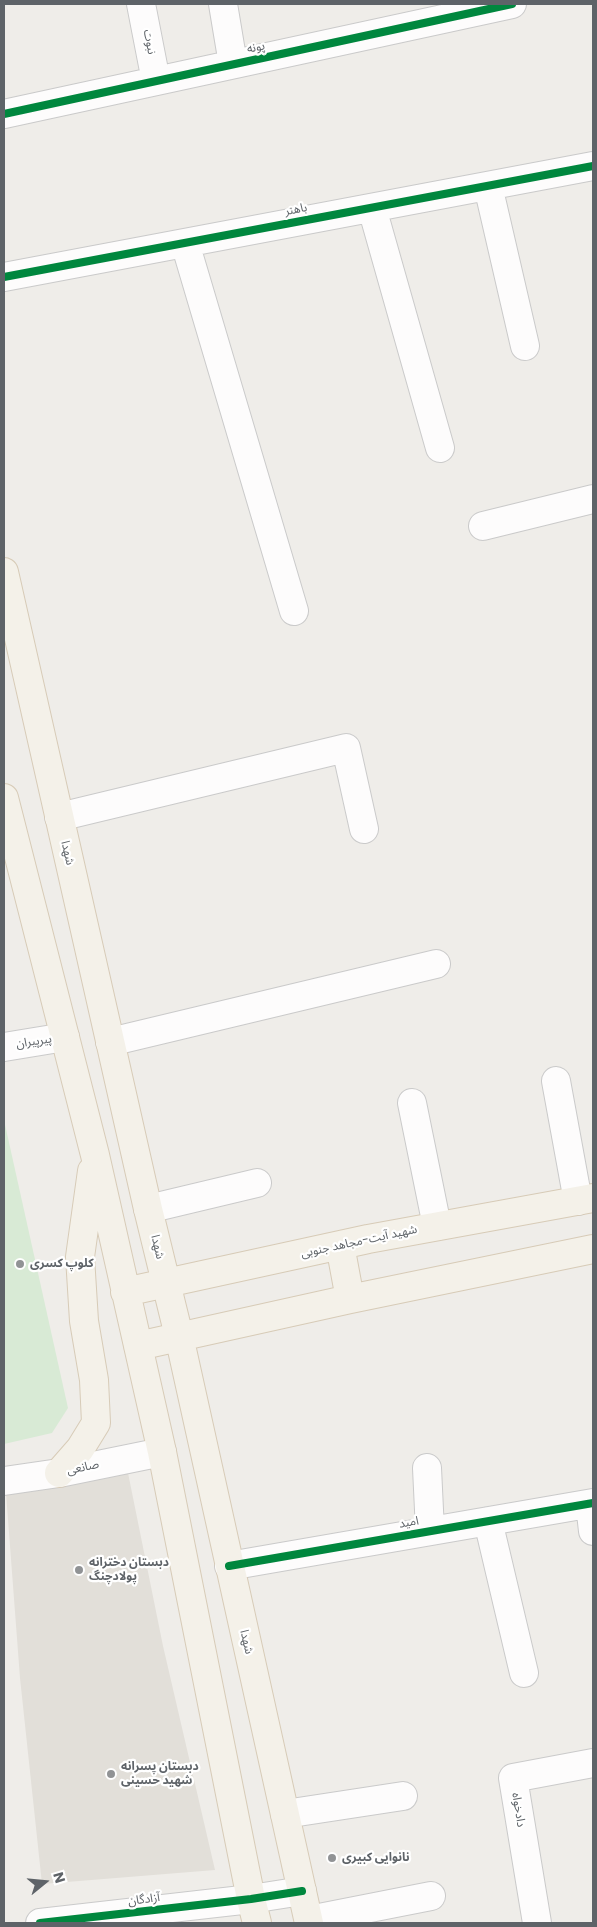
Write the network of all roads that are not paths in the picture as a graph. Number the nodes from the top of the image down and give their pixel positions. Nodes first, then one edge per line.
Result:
1 (141, 4) edge
2 (224, 4) edge
3 (512, 4) edge
4 (233, 64) junction
5 (156, 81) junction
6 (4, 114) edge
7 (593, 166) edge
8 (488, 186) junction
9 (372, 208) junction
10 (186, 243) junction
11 (4, 277) edge
12 (525, 346) dead end
13 (440, 448) dead end
14 (593, 500) edge
15 (483, 526) dead end
16 (4, 572) edge
17 (294, 611) dead end
18 (4, 798) edge
19 (59, 817) junction
20 (364, 829) dead end
21 (436, 964) dead end
22 (65, 1037) junction
23 (110, 1042) junction
24 (4, 1047) edge
25 (556, 1081) dead end
26 (412, 1103) dead end
27 (95, 1155) junction
28 (257, 1183) dead end
29 (585, 1200) edge
30 (148, 1208) junction
31 (438, 1226) junction
32 (340, 1245) junction
33 (593, 1249) edge
34 (166, 1284) junction
35 (126, 1292) junction
36 (350, 1299) junction
37 (179, 1336) junction
38 (138, 1346) junction
39 (162, 1452) junction
40 (427, 1468) dead end
41 (58, 1473) junction
42 (4, 1481) edge
43 (592, 1503) edge
44 (488, 1521) junction
45 (430, 1531) junction
46 (593, 1531) edge
47 (229, 1566) junction
48 (524, 1674) dead end
49 (593, 1763) edge
50 (404, 1796) dead end
51 (285, 1814) junction
52 (302, 1891) junction
53 (431, 1896) dead end
54 (254, 1911) edge
55 (309, 1922) edge
56 (40, 1923) edge
57 (537, 1923) edge

1 - 5 street, نبوت
2 - 4 street
3 - 4 street, پونه
4 - 5 street, پونه
5 - 6 street, پونه
7 - 8 street, باهنر
8 - 9 street, باهنر
8 - 12 street
9 - 10 street, باهنر
9 - 13 street
10 - 11 street, باهنر
10 - 17 street
14 - 15 street
16 - 19 main road, شهدا
18 - 22 main road
19 - 20 street
19 - 23 main road, شهدا
21 - 23 street
22 - 24 street, پیرپیران
22 - 27 main road
23 - 30 main road, شهدا
25 - 29 street
26 - 31 street
27 - 35 main road
27 - 41 main road
28 - 30 street
29 - 31 main road, شهید آیت-مجاهد جنوبی
30 - 34 main road, شهدا
31 - 32 main road, شهید آیت-مجاهد جنوبی
32 - 34 main road, شهید آیت-مجاهد جنوبی
32 - 36 main road
33 - 36 main road
34 - 35 main road, شهید آیت-مجاهد جنوبی
34 - 37 main road, شهدا
35 - 38 main road
36 - 37 main road
37 - 38 main road
37 - 47 main road, شهدا
38 - 39 main road
39 - 41 street, صانعی
39 - 54 main road
40 - 45 street
41 - 42 street, صانعی
43 - 44 street, امید
43 - 46 street
44 - 45 street, امید
44 - 48 street
45 - 47 street, امید
47 - 51 main road, شهدا
49 - 57 street, دادخواه
50 - 51 street
51 - 52 main road, شهدا
52 - 54 street, آزادگان
52 - 55 main road, شهدا
53 - 55 street
54 - 56 street, آزادگان

